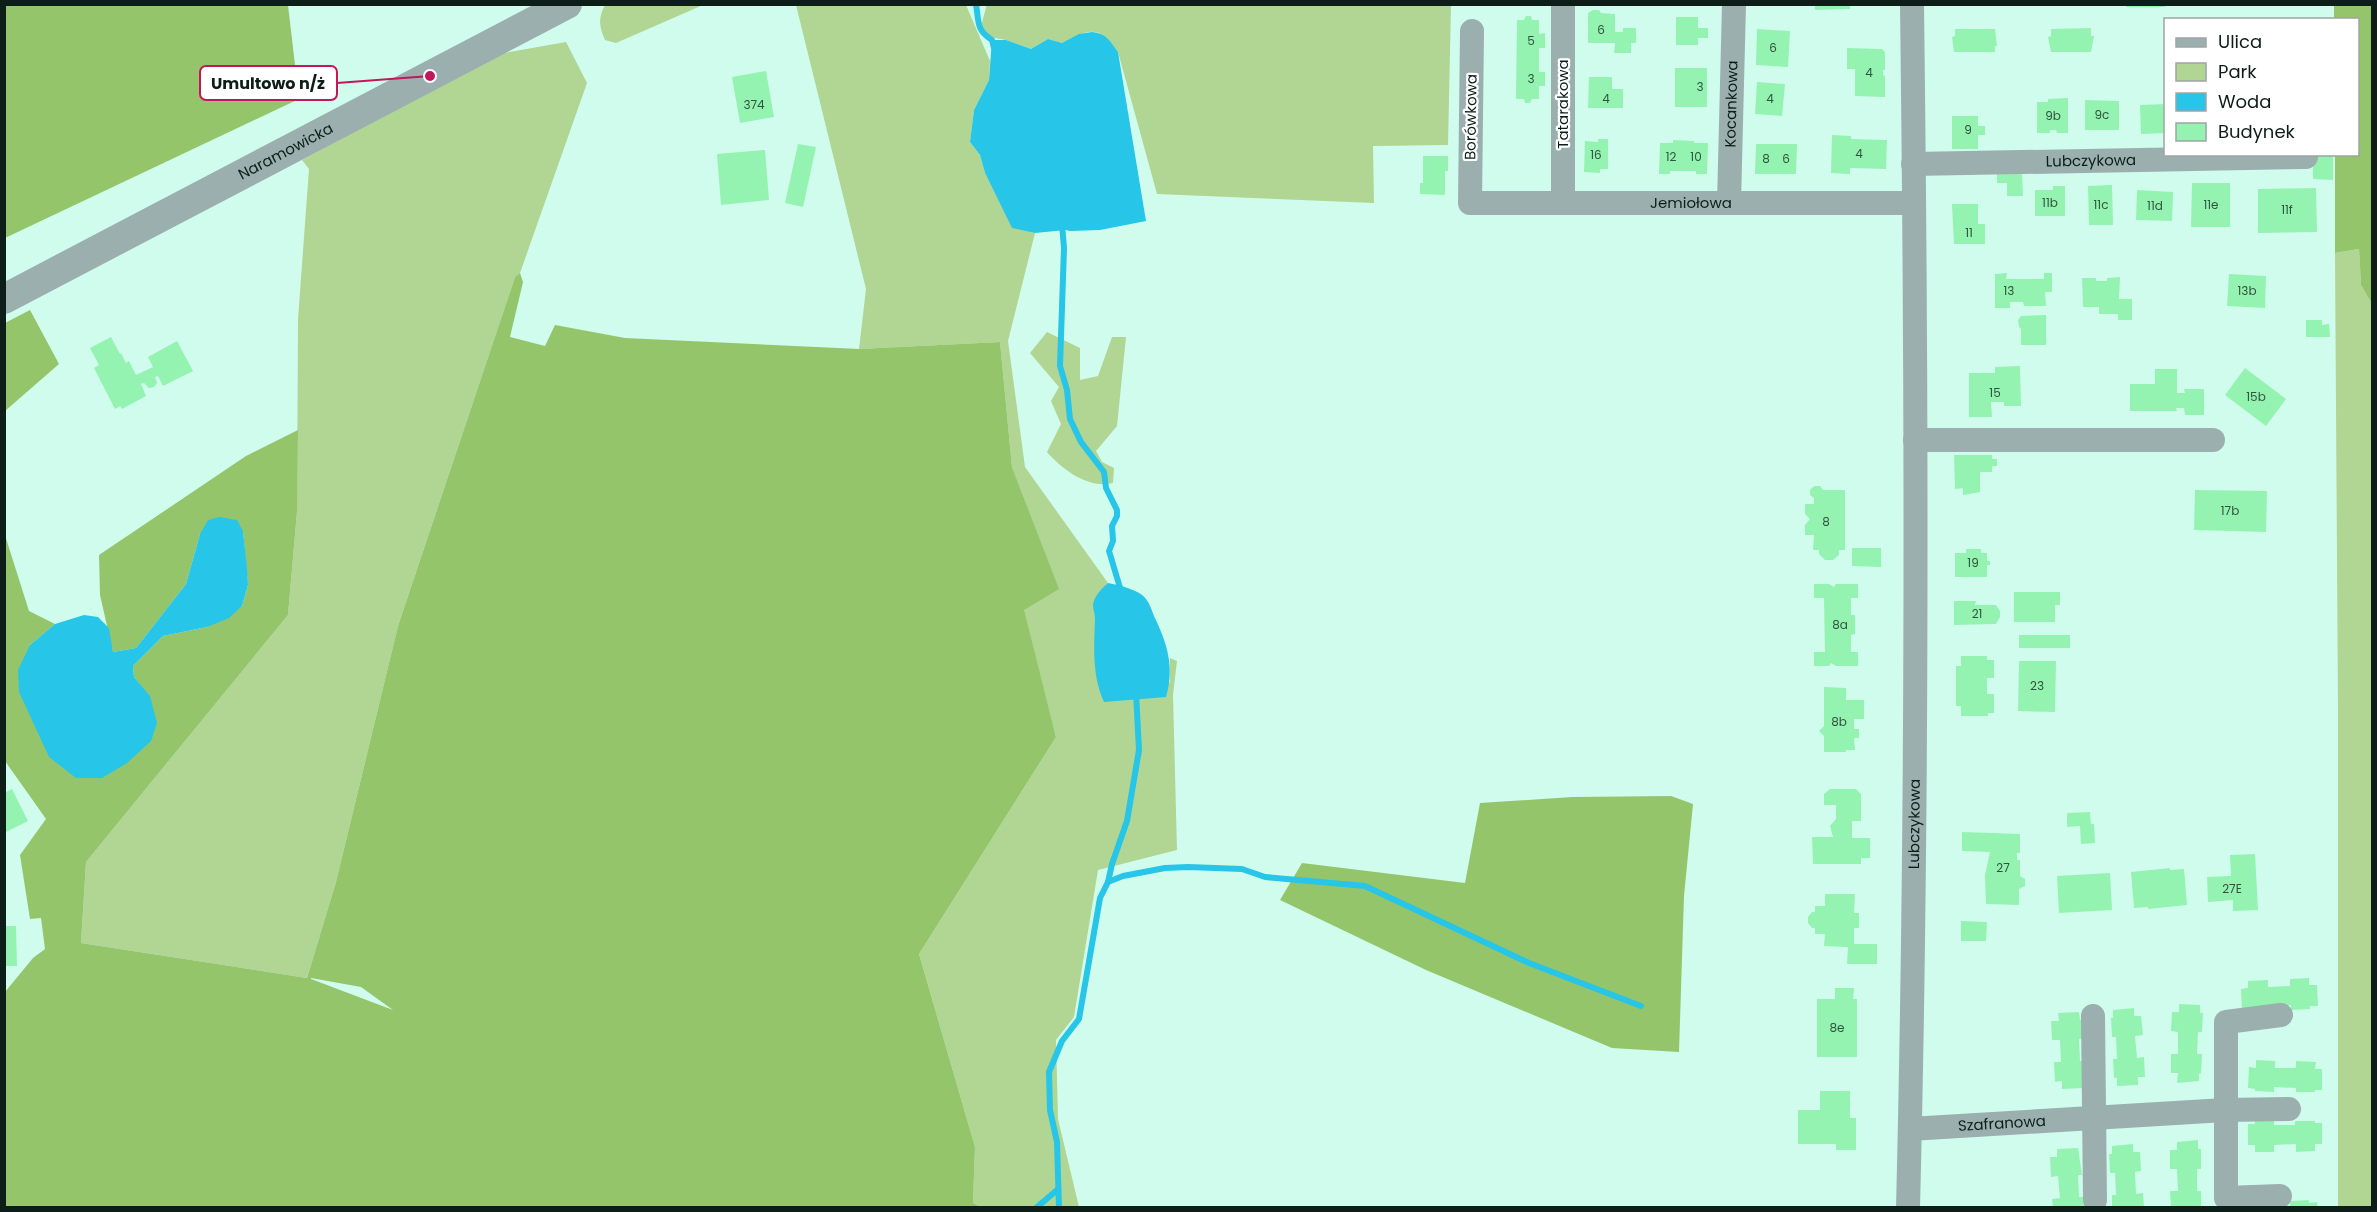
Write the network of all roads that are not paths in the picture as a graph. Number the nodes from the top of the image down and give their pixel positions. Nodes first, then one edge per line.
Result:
1 (567, 4) edge
2 (1563, 4) edge
3 (1734, 4) edge
4 (1912, 4) edge
5 (1472, 31) dead end
6 (2306, 157) dead end
7 (1913, 164) junction
8 (1470, 203) joint
9 (1563, 203) junction
10 (1729, 203) junction
11 (1913, 203) junction
12 (4, 299) edge
13 (1915, 440) junction
14 (2212, 440) dead end
15 (2281, 1015) dead end
16 (2093, 1016) dead end
17 (2289, 1109) dead end
18 (2225, 1110) junction
19 (2092, 1117) junction
20 (1910, 1130) junction
21 (2280, 1196) dead end
22 (2095, 1200) dead end
23 (1908, 1208) edge

1 - 12 street, Naramowicka
2 - 9 street, Tatarakowa
3 - 10 street, Kocankowa
4 - 7 street, Lubczykowa
5 - 8 street, Borówkowa
6 - 7 street, Lubczykowa
7 - 11 street, Lubczykowa
8 - 9 street, Jemiołowa
9 - 10 street, Jemiołowa
10 - 11 street, Jemiołowa
11 - 13 street, Lubczykowa
13 - 14 street
13 - 20 street, Lubczykowa
15 - 18 street
16 - 19 street
17 - 18 street, Szafranowa
18 - 19 street, Szafranowa
18 - 21 street
19 - 20 street, Szafranowa
19 - 22 street
20 - 23 street, Lubczykowa

